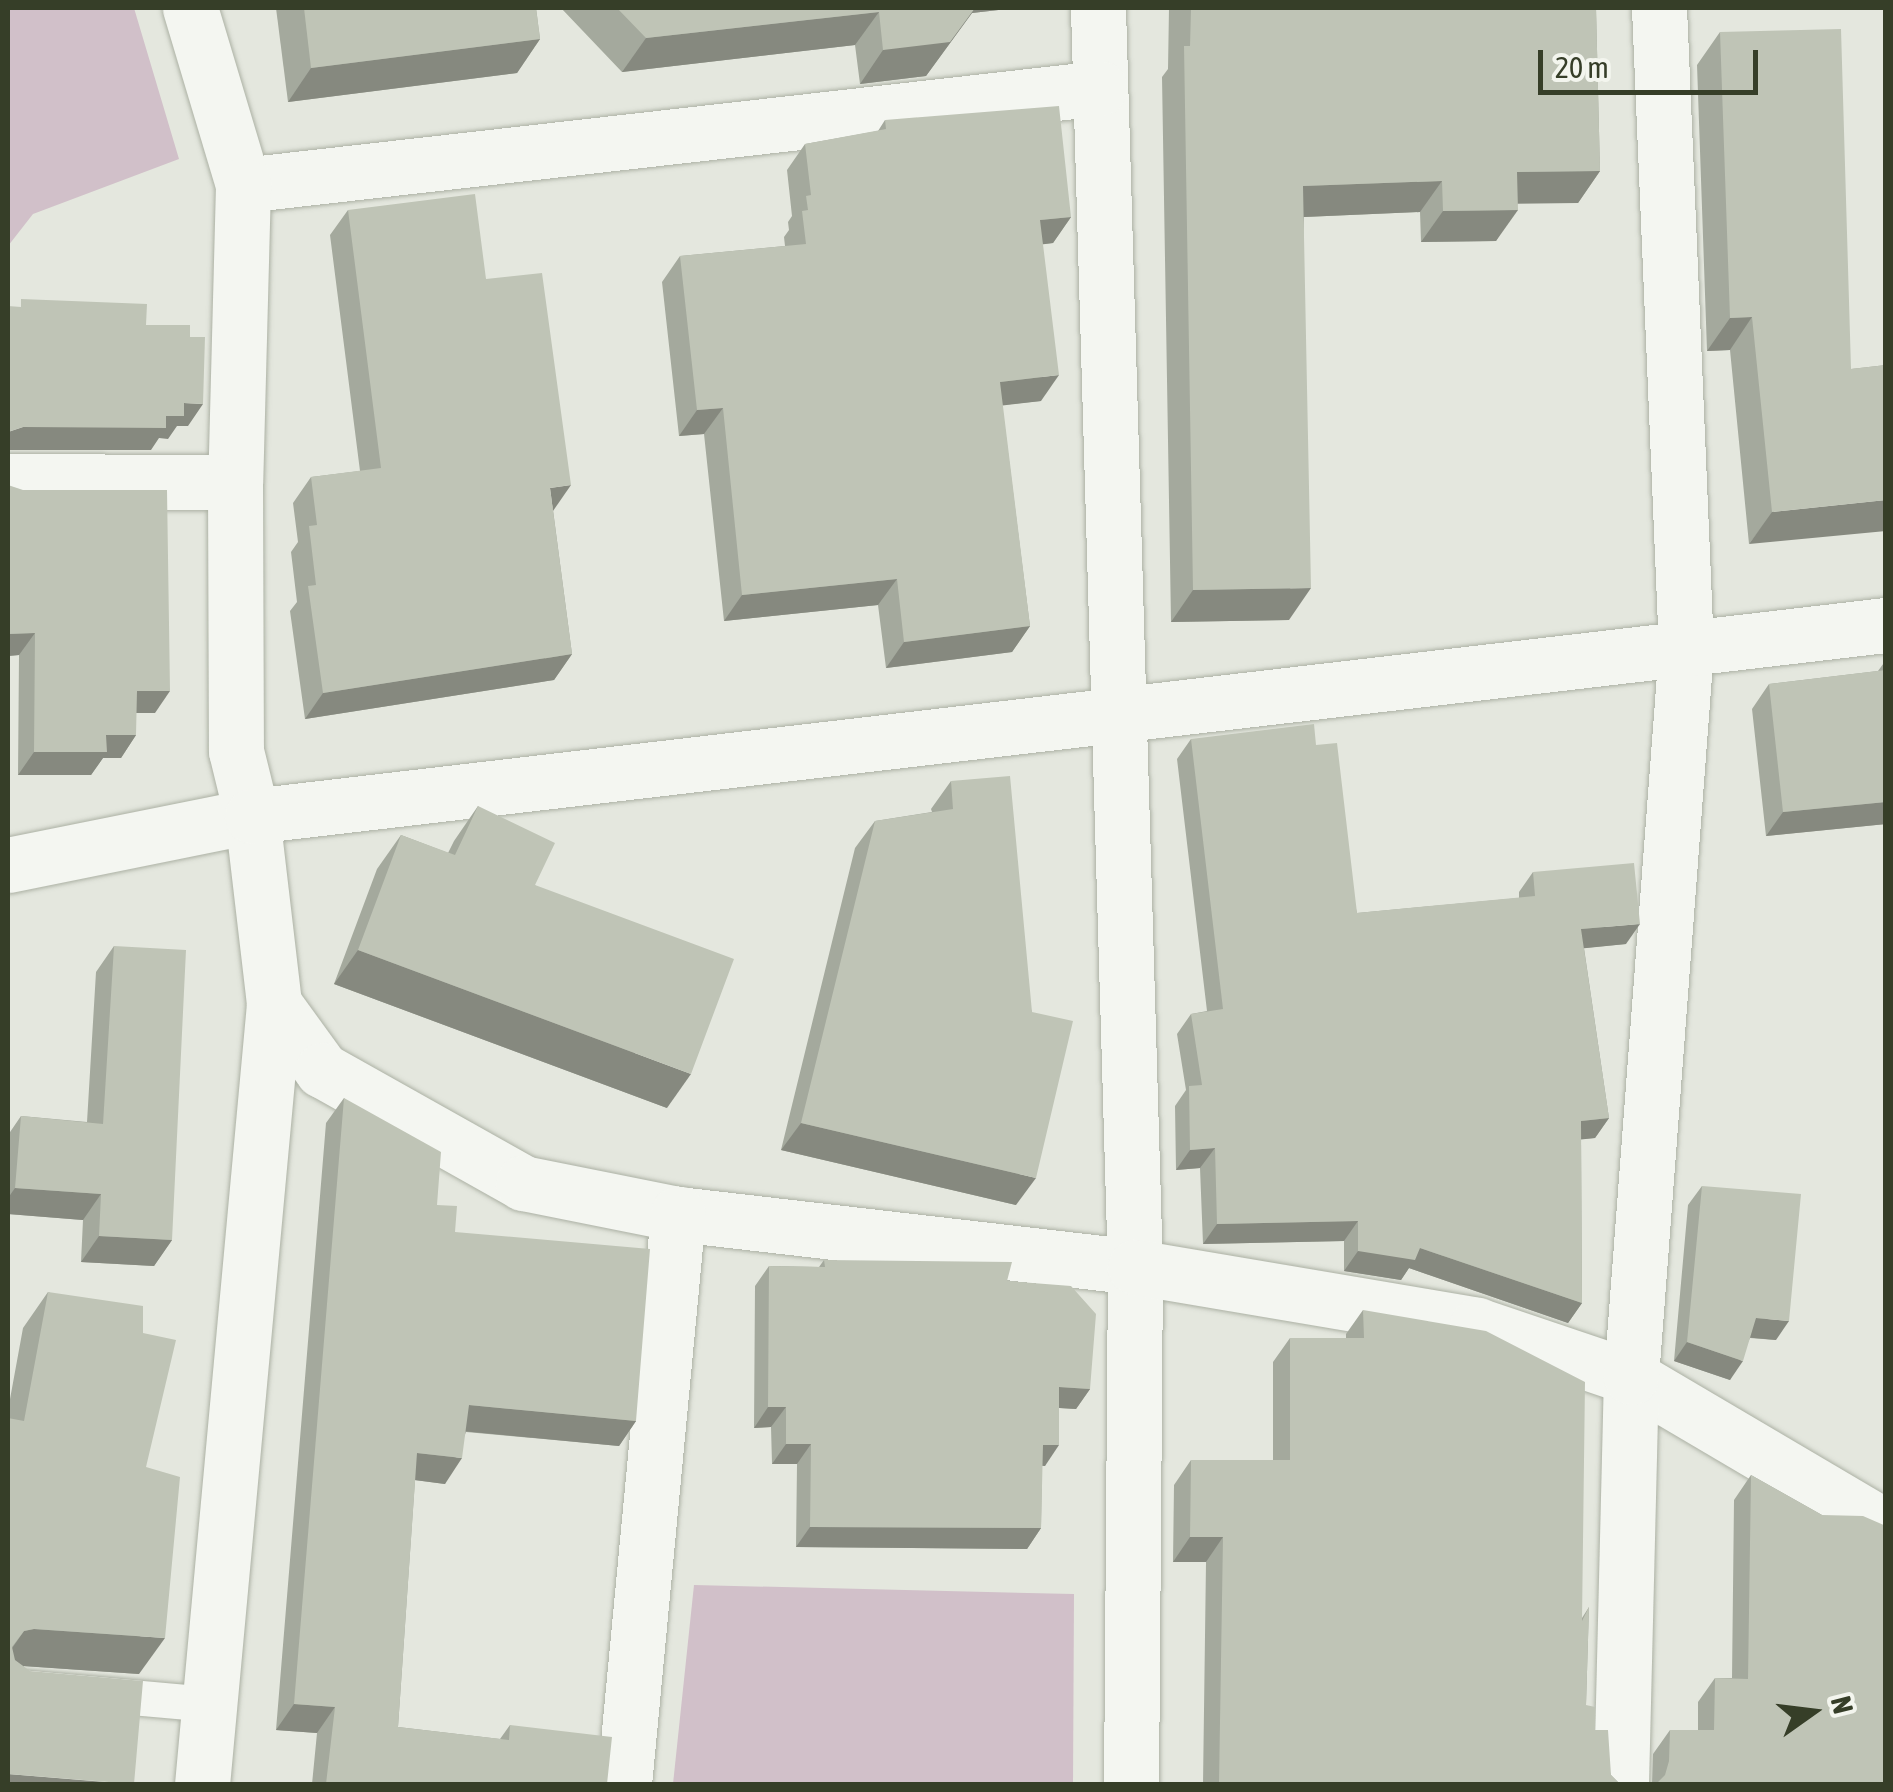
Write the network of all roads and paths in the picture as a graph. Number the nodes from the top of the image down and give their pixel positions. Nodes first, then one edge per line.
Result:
1 (190, 8) edge
2 (1098, 8) edge
3 (1659, 8) edge
4 (1100, 88) junction
5 (243, 186) junction
6 (8, 481) edge
7 (235, 482) junction
8 (1886, 625) edge
9 (1686, 649) junction
10 (1120, 714) junction
11 (252, 816) junction
12 (8, 865) edge
13 (274, 1004) junction
14 (678, 1214) junction
15 (1135, 1267) junction
16 (1631, 1377) junction
17 (1886, 1527) edge
18 (8, 1686) edge
19 (210, 1704) junction
20 (202, 1784) edge
21 (624, 1784) edge
22 (1131, 1784) edge
23 (1621, 1784) edge

1 - 5 street
2 - 4 street
3 - 9 street
4 - 5 street
4 - 10 street
5 - 7 street
6 - 7 street
7 - 11 street
8 - 9 street
9 - 10 street
9 - 16 street
10 - 11 street
10 - 15 street
11 - 12 street
11 - 13 street
13 - 14 street
13 - 19 street
14 - 15 street
14 - 21 street
15 - 16 street
15 - 22 street
16 - 17 street
16 - 23 street
18 - 19 lane
19 - 20 street

